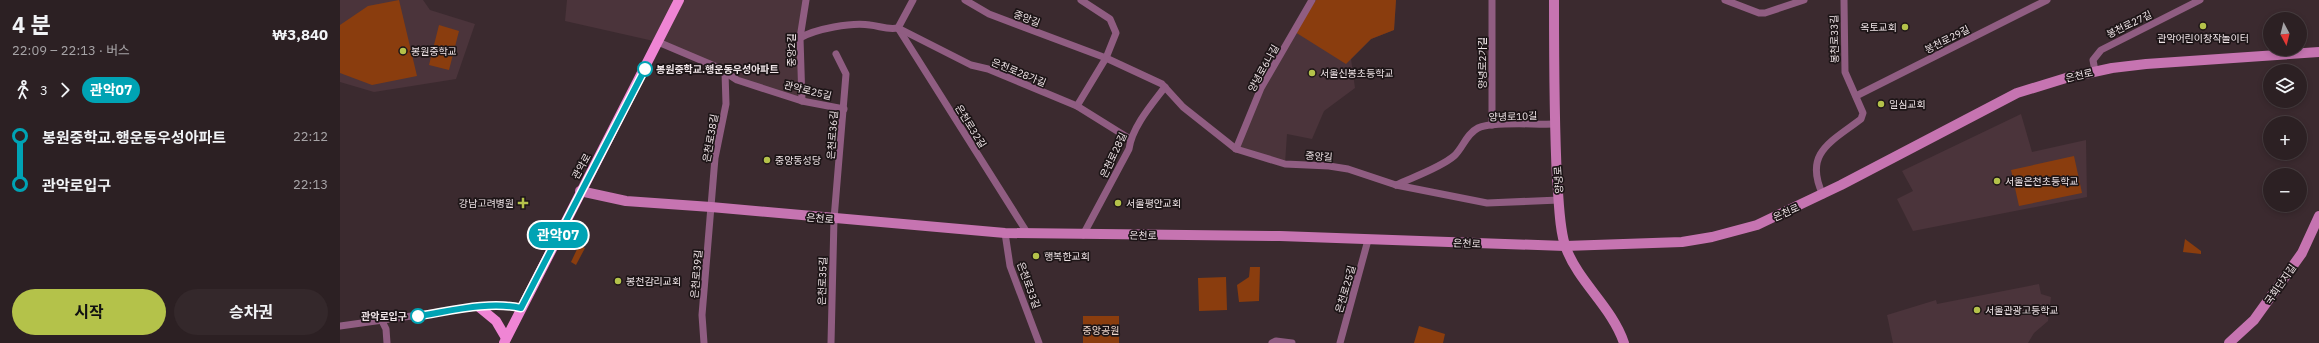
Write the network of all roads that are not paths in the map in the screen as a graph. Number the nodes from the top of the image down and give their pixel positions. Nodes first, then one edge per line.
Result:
1 (680, 0) edge
2 (806, 0) edge
3 (913, 0) edge
4 (965, 0) edge
5 (1081, 0) edge
6 (1312, 0) edge
7 (1492, 0) edge
8 (1554, 0) edge
9 (1725, 0) edge
10 (1804, 0) edge
11 (1844, 0) edge
12 (2047, 0) edge
13 (2200, 0) edge
14 (898, 28) junction
15 (800, 38) junction
16 (658, 42) junction
17 (2319, 52) edge
18 (836, 54) dead end
19 (1106, 58) junction
20 (2095, 71) junction
21 (725, 72) junction
22 (1165, 87) junction
23 (1856, 96) junction
24 (802, 100) junction
25 (1077, 106) junction
26 (844, 109) junction
27 (1554, 124) junction
28 (1492, 125) junction
29 (1130, 139) junction
30 (1236, 149) junction
31 (1396, 185) junction
32 (580, 191) junction
33 (1822, 195) junction
34 (1559, 200) junction
35 (711, 207) junction
36 (2319, 216) edge
37 (834, 220) junction
38 (1005, 233) junction
39 (1028, 234) junction
40 (1084, 235) junction
41 (1368, 240) junction
42 (1565, 246) junction
43 (479, 307) junction
44 (521, 308) junction
45 (382, 321) junction
46 (340, 326) edge
47 (505, 340) edge
48 (387, 343) edge
49 (704, 343) edge
50 (831, 343) edge
51 (1039, 343) edge
52 (1272, 343) edge
53 (1292, 343) edge
54 (1340, 343) edge
55 (1624, 343) edge
56 (2229, 343) edge

1 - 16 main road, 관악로
2 - 15 street, 중앙2길
3 - 14 street
4 - 19 street, 중앙길
5 - 19 street
6 - 30 street, 양녕로6나길
7 - 28 street, 양녕로2가길
8 - 27 main road, 양녕로
9 - 10 street
11 - 23 street, 봉천로33길
12 - 23 street, 봉천로29길
13 - 20 street, 봉천로27길
14 - 15 street, 은천로28가길
14 - 25 street, 은천로28가길
14 - 39 street, 은천로32길
15 - 24 street, 중앙2길
16 - 21 street, 관악로25길
16 - 32 main road, 관악로
17 - 20 main road, 은천로
18 - 26 street, 은천로36길
19 - 22 street, 중앙길
19 - 25 street
20 - 33 main road, 은천로
21 - 24 street, 관악로25길
21 - 35 street, 은천로38길
22 - 29 street, 은천로28길
22 - 30 street, 중앙길
23 - 33 street, 봉천로33길
24 - 26 street, 관악로25길
25 - 29 street, 은천로28가길
26 - 37 street, 은천로36길
27 - 28 street, 양녕로10길
27 - 34 main road, 양녕로
28 - 31 street, 양녕로10길
29 - 40 street, 은천로28길
30 - 31 street, 중앙길
31 - 34 street, 중앙길
32 - 35 main road, 은천로
32 - 44 main road, 관악로
33 - 42 main road, 은천로
34 - 42 main road, 양녕로
35 - 37 main road, 은천로
35 - 49 street, 은천로39길
36 - 56 main road, 국회단지길
37 - 38 main road, 은천로
37 - 50 street, 은천로35길
38 - 39 main road, 은천로
38 - 51 street, 은천로33길
39 - 40 main road, 은천로
40 - 41 main road, 은천로
41 - 42 main road, 은천로
41 - 54 street, 은천로25길
42 - 55 main road, 양녕로
43 - 44 street
43 - 45 street
43 - 47 main road
44 - 47 main road, 관악로
45 - 46 street
45 - 48 street
52 - 53 street

